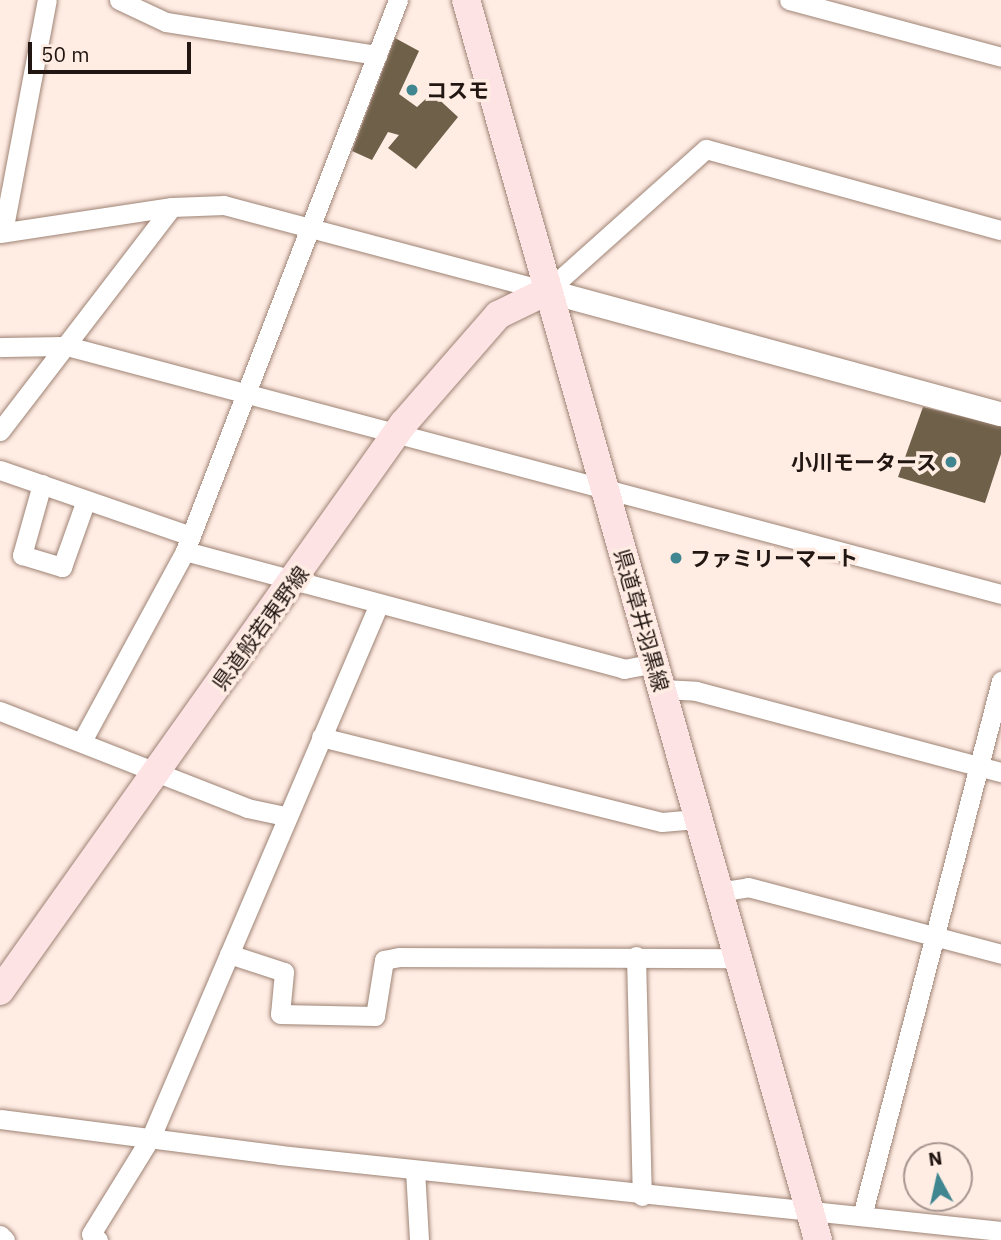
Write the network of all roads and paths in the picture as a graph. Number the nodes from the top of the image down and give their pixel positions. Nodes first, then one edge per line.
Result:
1 (47, 0) edge
2 (119, 0) edge
3 (398, 0) edge
4 (466, 0) edge
5 (789, 0) edge
6 (377, 55) junction
7 (1001, 57) edge
8 (172, 207) junction
9 (312, 226) junction
10 (1001, 230) edge
11 (1, 232) edge
12 (547, 291) junction
13 (0, 346) edge
14 (67, 346) junction
15 (246, 394) junction
16 (1001, 414) edge
17 (0, 431) edge
18 (398, 432) junction
19 (0, 470) edge
20 (42, 484) junction
21 (604, 488) junction
22 (86, 500) junction
23 (188, 543) junction
24 (293, 582) junction
25 (1001, 594) edge
26 (379, 606) junction
27 (658, 676) junction
28 (1001, 681) edge
29 (0, 711) edge
30 (321, 737) junction
31 (82, 741) junction
32 (980, 766) junction
33 (158, 770) junction
34 (1001, 772) edge
35 (286, 816) junction
36 (699, 819) junction
37 (718, 892) junction
38 (936, 936) junction
39 (229, 954) junction
40 (1001, 954) edge
41 (636, 956) junction
42 (736, 958) junction
43 (0, 991) edge
44 (0, 1118) edge
45 (151, 1137) junction
46 (415, 1170) junction
47 (642, 1196) junction
48 (811, 1213) junction
49 (862, 1216) junction
50 (1001, 1231) edge
51 (0, 1235) edge
52 (91, 1238) edge
53 (5, 1240) edge
54 (419, 1240) edge
55 (818, 1240) edge

1 - 11 street
2 - 6 street
3 - 6 street
4 - 12 main road, 県道草井羽黒線
5 - 7 street
6 - 9 street
8 - 9 street
8 - 11 street
8 - 14 street
9 - 12 street
9 - 15 street
10 - 12 street
12 - 16 street
12 - 18 main road, 県道般若東野線
12 - 21 main road, 県道草井羽黒線
13 - 14 street
14 - 15 street
14 - 17 street
15 - 18 street
15 - 23 street
18 - 21 street
18 - 24 main road, 県道般若東野線
19 - 20 street
20 - 22 street
20 - 22 street
21 - 25 street
21 - 27 main road, 県道草井羽黒線
22 - 23 street
23 - 24 street
23 - 31 street
24 - 26 street
24 - 33 main road, 県道般若東野線
26 - 27 street
26 - 30 street
27 - 32 street
27 - 36 main road, 県道草井羽黒線
28 - 32 street
29 - 31 street
30 - 35 street
30 - 36 street
31 - 33 street
32 - 34 street
32 - 38 street
33 - 35 street
33 - 43 main road, 県道般若東野線
35 - 39 street
36 - 37 main road, 県道草井羽黒線
37 - 38 street
37 - 42 main road, 県道草井羽黒線
38 - 40 street
38 - 49 street
39 - 41 street
39 - 45 street
41 - 42 street
41 - 47 street
42 - 48 main road, 県道草井羽黒線
44 - 45 street
45 - 46 street
45 - 52 street
46 - 47 street
46 - 54 street
47 - 48 street
48 - 49 street
48 - 55 main road, 県道草井羽黒線
49 - 50 street
51 - 53 street

